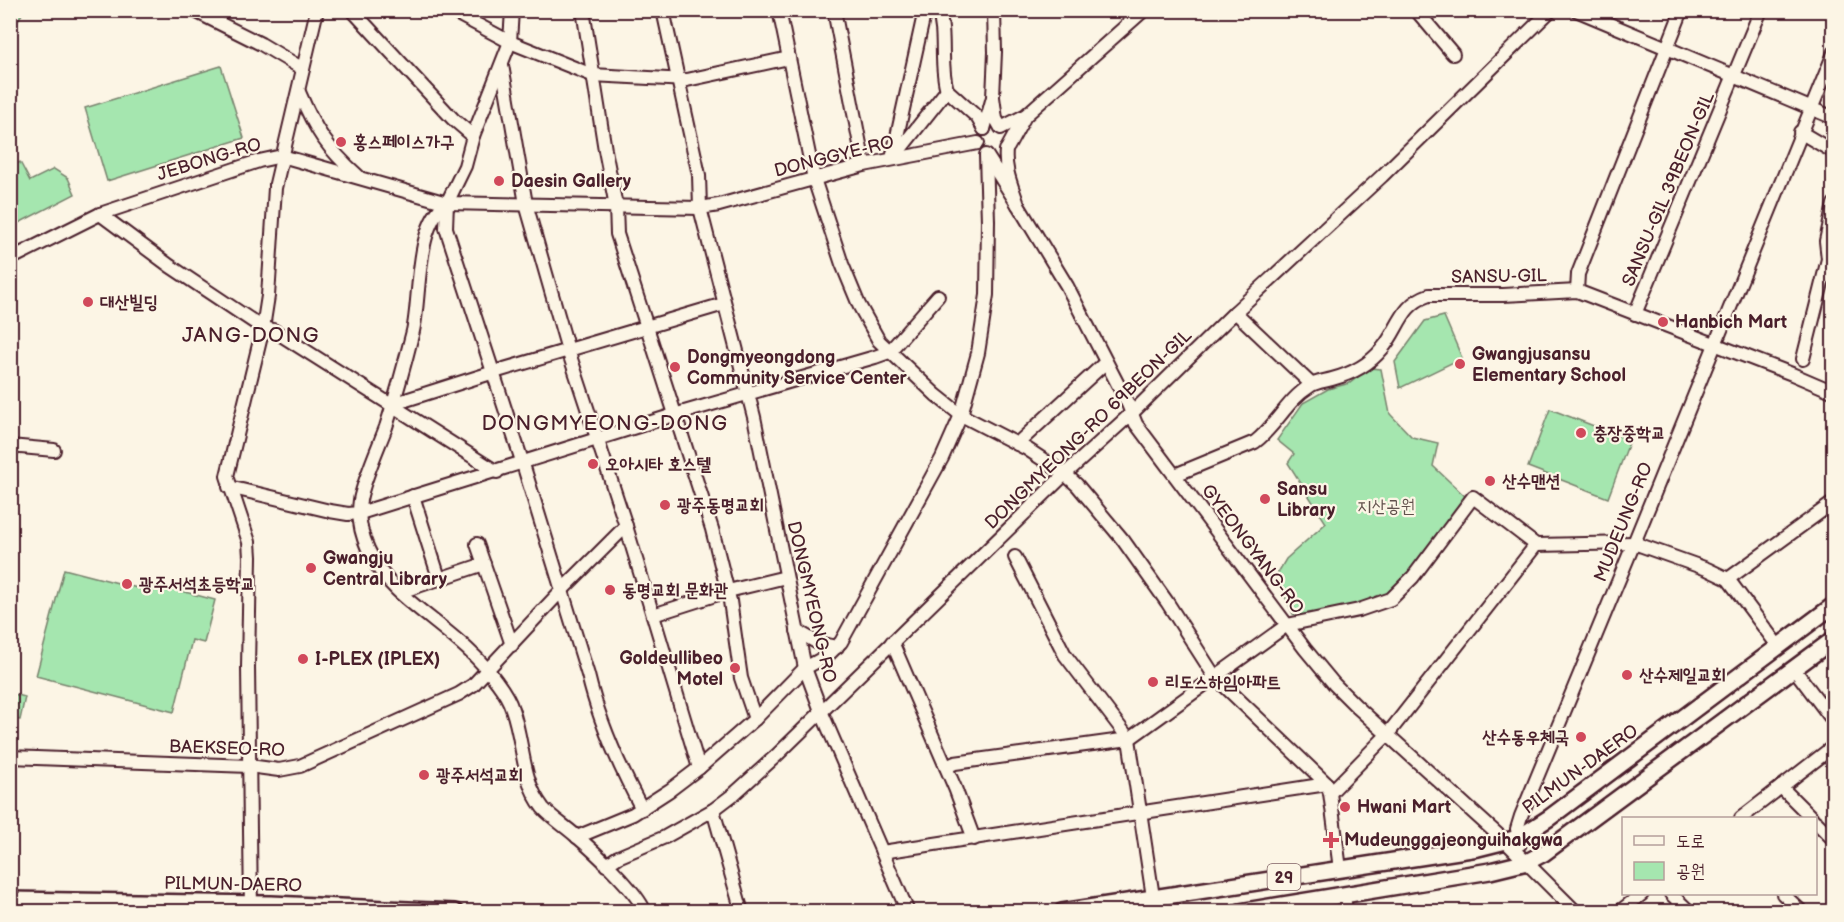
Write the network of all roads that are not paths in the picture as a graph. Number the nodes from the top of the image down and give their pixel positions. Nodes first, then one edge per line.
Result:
1 (193, 10) edge
2 (317, 10) edge
3 (352, 10) edge
4 (450, 10) edge
5 (512, 10) edge
6 (583, 10) edge
7 (663, 10) edge
8 (779, 10) edge
9 (834, 10) edge
10 (925, 10) edge
11 (938, 10) edge
12 (994, 10) edge
13 (1144, 10) edge
14 (1416, 10) edge
15 (1551, 10) edge
16 (1576, 10) edge
17 (1682, 10) edge
18 (1761, 10) edge
19 (510, 42) junction
20 (1666, 50) junction
21 (1833, 52) edge
22 (1453, 54) dead end
23 (789, 58) junction
24 (502, 64) junction
25 (303, 69) junction
26 (592, 75) junction
27 (1735, 77) junction
28 (678, 80) junction
29 (947, 90) junction
30 (299, 92) junction
31 (993, 97) junction
32 (1810, 109) junction
33 (1026, 115) junction
34 (1833, 118) edge
35 (1001, 128) junction
36 (984, 129) junction
37 (1800, 132) junction
38 (473, 136) junction
39 (978, 143) junction
40 (1007, 148) junction
41 (1833, 152) edge
42 (986, 155) junction
43 (282, 156) junction
44 (892, 159) junction
45 (864, 165) junction
46 (361, 179) junction
47 (814, 179) junction
48 (447, 203) junction
49 (526, 204) junction
50 (1833, 204) edge
51 (1018, 205) junction
52 (616, 206) junction
53 (700, 208) junction
54 (100, 214) junction
55 (10, 259) edge
56 (1577, 291) junction
57 (938, 296) dead end
58 (724, 304) junction
59 (1235, 312) junction
60 (1635, 314) junction
61 (647, 327) junction
62 (264, 328) junction
63 (1716, 344) junction
64 (568, 350) junction
65 (889, 352) junction
66 (1803, 359) dead end
67 (1106, 362) junction
68 (494, 372) junction
69 (1311, 384) junction
70 (1833, 392) edge
71 (747, 393) junction
72 (393, 404) junction
73 (1132, 413) junction
74 (674, 415) junction
75 (961, 415) junction
76 (597, 440) junction
77 (10, 446) edge
78 (1022, 447) junction
79 (54, 450) dead end
80 (523, 464) junction
81 (497, 472) junction
82 (1065, 474) junction
83 (1176, 476) junction
84 (229, 487) junction
85 (413, 496) junction
86 (1833, 502) edge
87 (360, 513) junction
88 (626, 526) junction
89 (1634, 543) junction
90 (477, 544) dead end
91 (1536, 546) junction
92 (1015, 557) dead end
93 (484, 564) junction
94 (786, 577) junction
95 (439, 578) junction
96 (1728, 579) junction
97 (561, 591) junction
98 (728, 591) junction
99 (400, 592) junction
100 (1833, 604) edge
101 (653, 615) junction
102 (1287, 625) junction
103 (797, 631) junction
104 (1833, 639) edge
105 (892, 642) junction
106 (512, 645) junction
107 (1778, 646) junction
108 (837, 647) junction
109 (805, 668) junction
110 (1794, 669) junction
111 (489, 670) junction
112 (1215, 677) junction
113 (821, 711) junction
114 (755, 719) junction
115 (1833, 722) edge
116 (1388, 735) junction
117 (1129, 739) junction
118 (1833, 746) edge
119 (10, 757) edge
120 (249, 766) junction
121 (946, 767) junction
122 (699, 768) junction
123 (1781, 787) junction
124 (1329, 789) junction
125 (642, 809) junction
126 (712, 810) junction
127 (1140, 813) junction
128 (1744, 817) edge
129 (1811, 817) edge
130 (1817, 823) edge
131 (577, 837) junction
132 (974, 839) junction
133 (1512, 840) junction
134 (1833, 840) edge
135 (882, 852) junction
136 (1527, 862) junction
137 (606, 865) junction
138 (1340, 869) junction
139 (1641, 895) edge
140 (1672, 895) edge
141 (1784, 895) edge
142 (1344, 896) junction
143 (1153, 897) junction
144 (10, 900) edge
145 (251, 908) edge
146 (455, 912) edge
147 (645, 912) edge
148 (742, 912) edge
149 (908, 912) edge
150 (1062, 912) edge
151 (1239, 912) edge
152 (1347, 912) edge
153 (1576, 912) edge
154 (1619, 912) edge
155 (1690, 912) edge
156 (1802, 912) edge

1 - 25 street
2 - 25 street, JEBONG-RO
3 - 38 street
4 - 19 street
5 - 19 street
6 - 26 street
7 - 28 street, DONGMYEONG-RO
8 - 23 street
9 - 45 street
10 - 44 street
11 - 29 street
12 - 31 street
13 - 33 street
14 - 22 street
15 - 59 street, DONGMYEONG-RO 69BEON-GIL
16 - 20 street
17 - 20 street
18 - 27 street, SANSU-GIL 39BEON-GIL
19 - 24 street
19 - 26 street
20 - 27 street
20 - 56 street
21 - 32 street, MUDEUNG-RO
23 - 28 street
23 - 47 street
24 - 38 street
24 - 49 street
25 - 30 street, JEBONG-RO
26 - 28 street
26 - 52 street
27 - 32 street, SANSU-GIL 39BEON-GIL
27 - 60 street, SANSU-GIL 39BEON-GIL
28 - 53 street, DONGMYEONG-RO
29 - 36 street
29 - 44 street
30 - 43 street, JEBONG-RO
30 - 46 street
31 - 35 street
31 - 36 street
32 - 34 street, SANSU-GIL 39BEON-GIL
32 - 37 street, MUDEUNG-RO
33 - 35 street
33 - 40 street
35 - 36 street
35 - 40 street
36 - 39 street
37 - 41 street
37 - 63 street, MUDEUNG-RO
38 - 48 street
39 - 42 street
39 - 44 street, DONGGYE-RO
40 - 42 street
40 - 51 street
42 - 51 street
42 - 75 street
43 - 46 street
43 - 54 street, JEBONG-RO
43 - 62 street
44 - 45 street, DONGGYE-RO
45 - 47 street, DONGGYE-RO
46 - 48 street
47 - 53 street, DONGGYE-RO
47 - 65 street
48 - 49 street
48 - 68 street
48 - 72 street
49 - 52 street
49 - 64 street
50 - 66 street
51 - 67 street, GYEONGYANG-RO
52 - 53 street
52 - 61 street
53 - 58 street, DONGMYEONG-RO
54 - 55 street, JEBONG-RO
54 - 62 street
56 - 60 street, SANSU-GIL
56 - 69 street, SANSU-GIL
57 - 65 street
58 - 61 street
58 - 71 street, DONGMYEONG-RO
59 - 69 street
59 - 73 street, DONGMYEONG-RO 69BEON-GIL
60 - 63 street, SANSU-GIL
61 - 64 street
61 - 74 street
62 - 72 street
62 - 84 street
63 - 70 street, SANSU-GIL
63 - 89 street, MUDEUNG-RO
64 - 68 street
64 - 76 street
65 - 71 street
65 - 75 street
67 - 73 street, GYEONGYANG-RO
67 - 78 street
68 - 72 street
68 - 80 street
69 - 83 street, SANSU-GIL
71 - 74 street
71 - 94 street, DONGMYEONG-RO
72 - 81 street
72 - 87 street
73 - 82 street, DONGMYEONG-RO 69BEON-GIL
73 - 83 street, GYEONGYANG-RO
74 - 76 street
74 - 98 street
75 - 78 street
75 - 108 street
76 - 80 street
76 - 88 street
77 - 79 street
78 - 82 street
80 - 81 street
80 - 97 street
81 - 85 street
82 - 105 street, DONGMYEONG-RO 69BEON-GIL
82 - 112 street
83 - 102 street, GYEONGYANG-RO
84 - 87 street
84 - 120 street
85 - 87 street
85 - 95 street
86 - 96 street
87 - 99 street
88 - 97 street, BAEKSEO-RO
88 - 101 street
89 - 91 street
89 - 96 street
89 - 133 street, MUDEUNG-RO
90 - 93 street
91 - 102 street
91 - 116 street
92 - 117 street
93 - 95 street
93 - 106 street
94 - 98 street
94 - 103 street, DONGMYEONG-RO
95 - 99 street
96 - 107 street
97 - 106 street, BAEKSEO-RO
97 - 125 street
98 - 101 street
98 - 114 street
99 - 111 street
100 - 107 main road, PILMUN-DAERO / 29
101 - 122 street
102 - 112 street
102 - 116 street, GYEONGYANG-RO
103 - 108 street
103 - 109 street, DONGMYEONG-RO
104 - 110 main road, 29
105 - 113 street, DONGMYEONG-RO 69BEON-GIL
105 - 121 street
106 - 111 street, BAEKSEO-RO
107 - 133 main road, PILMUN-DAERO / 29
108 - 109 street
109 - 113 street, DONGMYEONG-RO
109 - 114 street
110 - 115 street
110 - 136 main road, 29
111 - 120 street, BAEKSEO-RO
111 - 131 street
112 - 117 street
112 - 124 street
113 - 126 street, DONGMYEONG-RO 69BEON-GIL
113 - 135 street, DONGMYEONG-RO
114 - 122 street
116 - 124 street
116 - 133 street, GYEONGYANG-RO
117 - 121 street
117 - 127 street
118 - 123 street
119 - 120 street, BAEKSEO-RO
120 - 145 street
121 - 132 street
122 - 125 street
123 - 128 street
123 - 129 street
124 - 127 street
124 - 138 street
125 - 131 street
126 - 137 street, DONGMYEONG-RO 69BEON-GIL
126 - 148 street
127 - 132 street
127 - 143 street
130 - 134 street
131 - 137 street
132 - 135 street
133 - 136 street, GYEONGYANG-RO
133 - 138 main road, PILMUN-DAERO / 29
135 - 149 street, DONGMYEONG-RO
136 - 142 main road, 29
136 - 153 street
137 - 147 street
138 - 143 main road, PILMUN-DAERO / 29
139 - 154 street
140 - 155 street
141 - 156 street
142 - 151 main road, 29
142 - 152 street
143 - 150 main road, PILMUN-DAERO / 29
144 - 145 main road, PILMUN-DAERO
145 - 146 main road, PILMUN-DAERO

